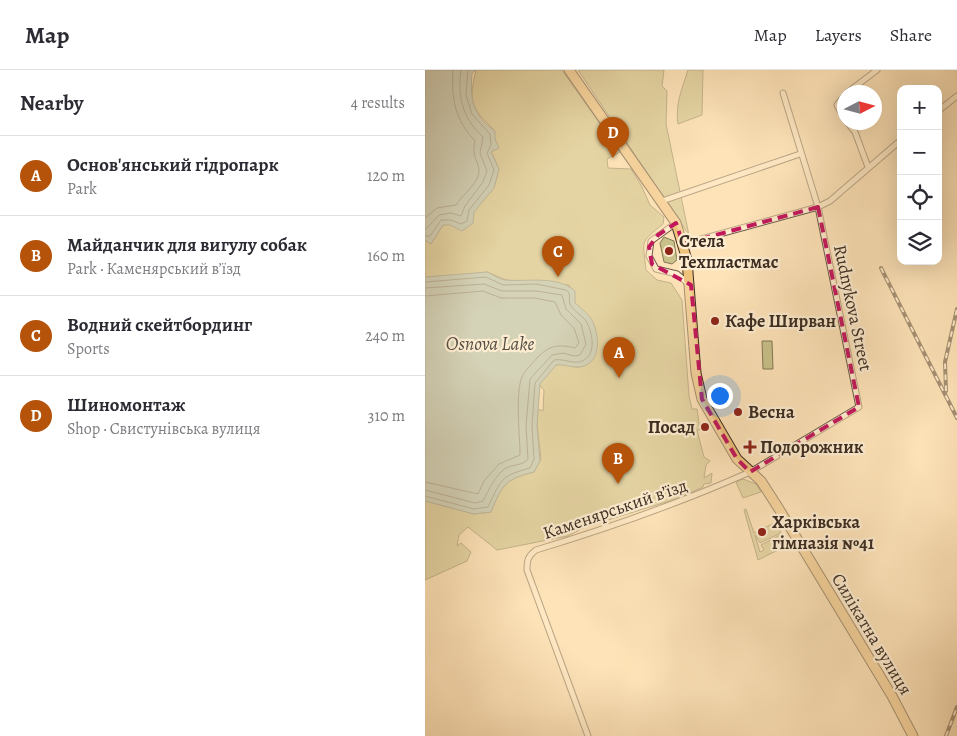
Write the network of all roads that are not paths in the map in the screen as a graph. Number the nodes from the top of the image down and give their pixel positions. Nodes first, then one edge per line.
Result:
1 (569, 70) edge
2 (877, 70) edge
3 (857, 85) edge
4 (783, 93) dead end
5 (957, 96) edge
6 (942, 108) edge
7 (853, 130) edge
8 (897, 143) edge
9 (800, 154) junction
10 (868, 167) junction
11 (662, 201) junction
12 (818, 207) junction
13 (676, 223) junction
14 (683, 244) junction
15 (691, 285) junction
16 (749, 472) junction
17 (588, 736) edge
18 (913, 736) edge

1 - 11 main road, Силікатна вулиця
2 - 3 street
4 - 9 street, Rudnykova Street
5 - 6 street
7 - 10 street
8 - 10 street
9 - 11 street
9 - 12 street, Rudnykova Street
10 - 12 street
11 - 13 main road, Силікатна вулиця
12 - 14 street
12 - 16 street, Rudnykova Street
13 - 14 main road, Силікатна вулиця
13 - 15 street
14 - 15 main road, Силікатна вулиця
15 - 16 main road, Силікатна вулиця
16 - 17 street, Каменярський в’їзд
16 - 18 main road, Силікатна вулиця

